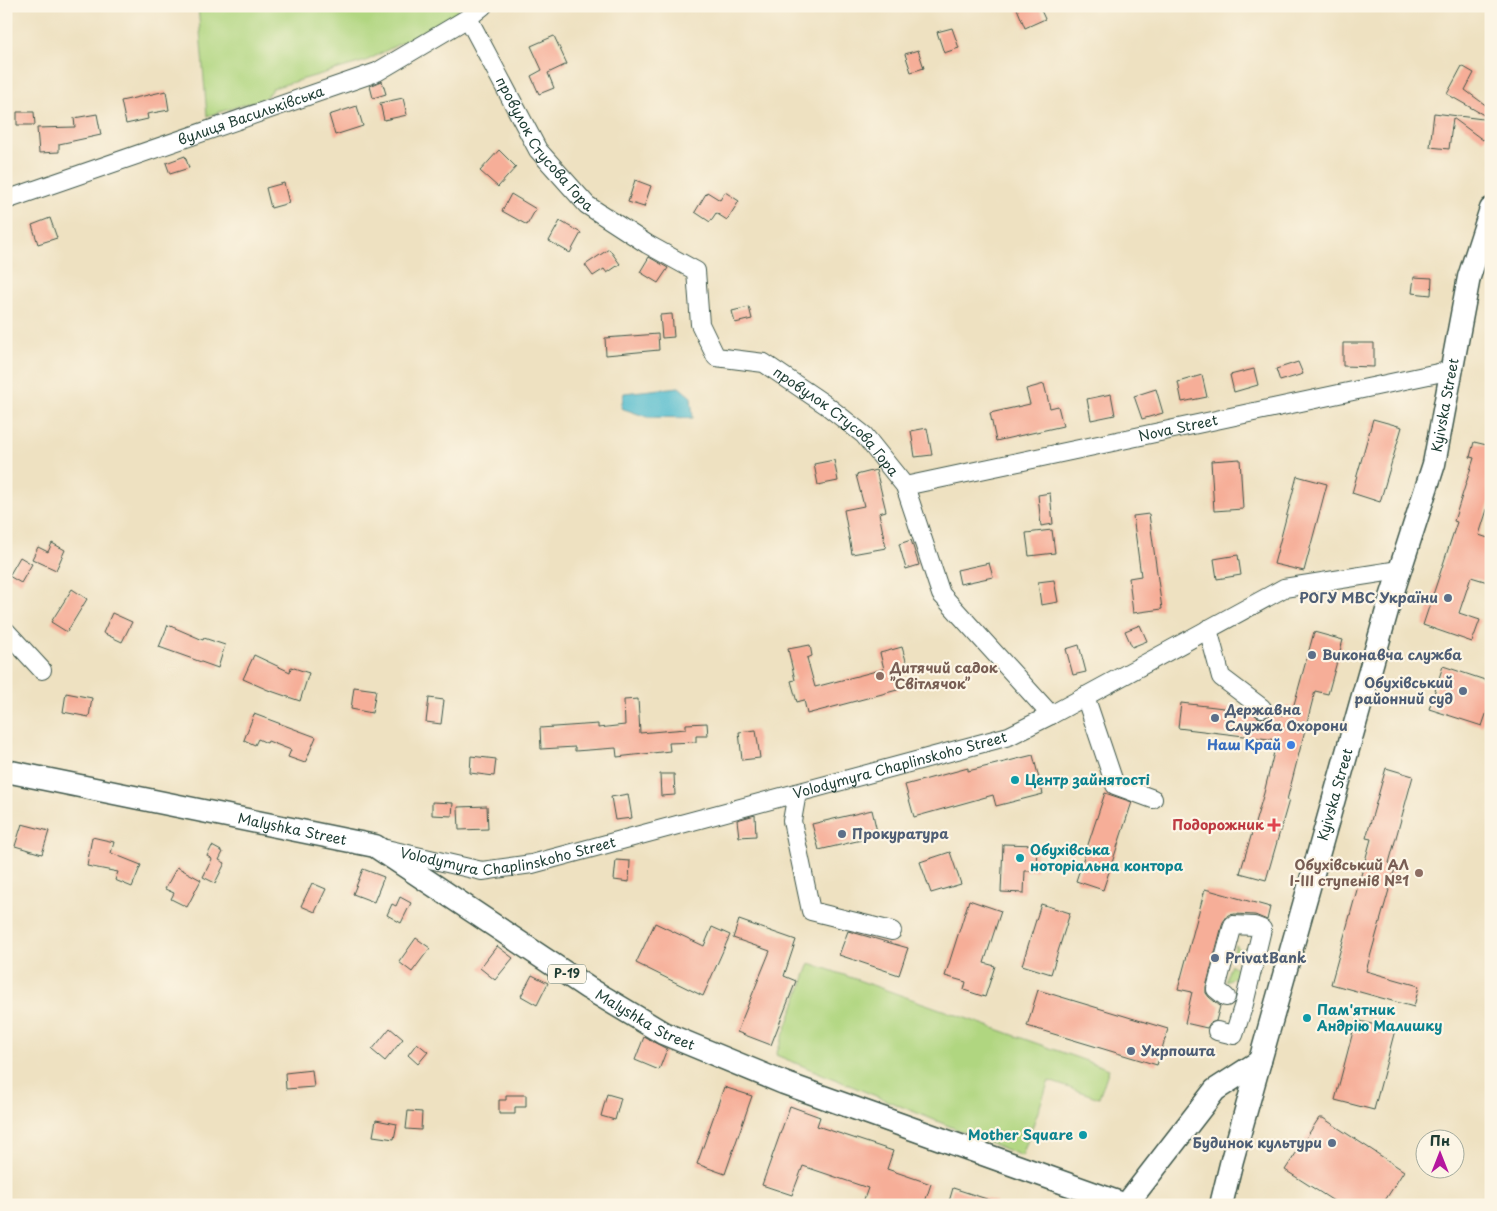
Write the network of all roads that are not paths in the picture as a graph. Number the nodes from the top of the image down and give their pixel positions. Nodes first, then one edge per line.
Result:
1 (483, 6) edge
2 (468, 18) junction
3 (6, 200) edge
4 (1491, 209) edge
5 (1452, 370) junction
6 (904, 486) junction
7 (1399, 570) junction
8 (1208, 629) junction
9 (6, 631) edge
10 (42, 670) dead end
11 (1085, 696) junction
12 (1262, 708) dead end
13 (1051, 715) junction
14 (6, 771) edge
15 (796, 793) junction
16 (1153, 799) dead end
17 (375, 846) junction
18 (892, 931) dead end
19 (1226, 997) dead end
20 (1218, 1031) dead end
21 (1260, 1061) junction
22 (1126, 1205) edge
23 (1221, 1205) edge

1 - 2 street, вулиця Васильківська
2 - 3 street, вулиця Васильківська
2 - 6 street, провулок Стусова Гора
4 - 5 main road, Kyivska Street
5 - 6 street, Nova Street
5 - 7 main road, Kyivska Street
6 - 13 street, провулок Стусова Гора
7 - 8 street, Volodymyra Chaplinskoho Street
7 - 21 main road, Kyivska Street
8 - 11 street, Volodymyra Chaplinskoho Street
8 - 12 street
9 - 10 street
11 - 13 street, Volodymyra Chaplinskoho Street
11 - 16 street
13 - 15 street, Volodymyra Chaplinskoho Street
14 - 17 main road, Malyshka Street / Р-19
15 - 17 street, Volodymyra Chaplinskoho Street
15 - 18 street
17 - 22 main road, Malyshka Street / Р-19
19 - 20 street
21 - 22 main road
21 - 23 main road, Kyivska Street

